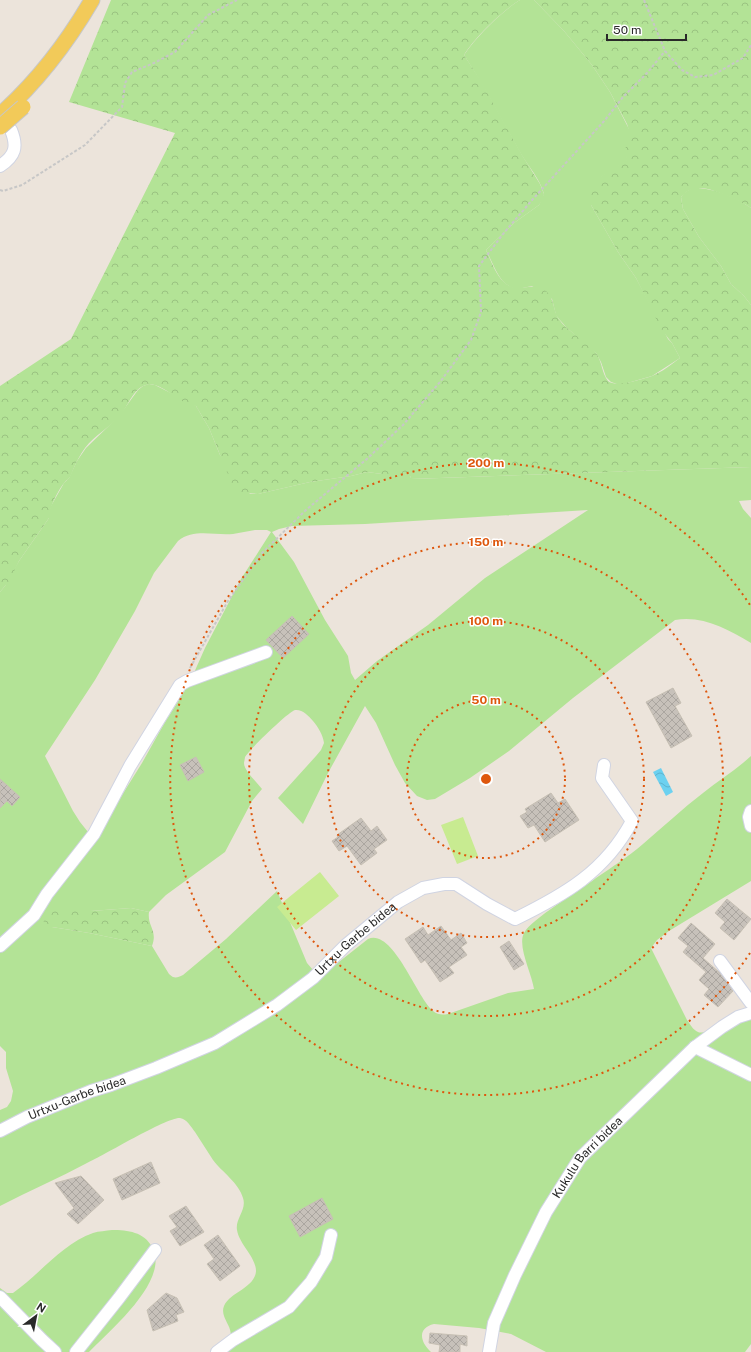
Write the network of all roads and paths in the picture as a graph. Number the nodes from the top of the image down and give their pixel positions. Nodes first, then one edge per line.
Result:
1 (92, 0) edge
2 (102, 0) edge
3 (237, 0) edge
4 (644, 0) edge
5 (751, 45) edge
6 (665, 52) junction
7 (20, 103) junction
8 (0, 115) edge
9 (6, 128) edge
10 (0, 166) edge
11 (0, 190) edge
12 (266, 652) dead end
13 (180, 685) junction
14 (604, 765) dead end
15 (751, 811) edge
16 (751, 826) edge
17 (0, 946) edge
18 (720, 961) dead end
19 (751, 1003) edge
20 (751, 1013) edge
21 (694, 1047) junction
22 (751, 1075) edge
23 (0, 1131) edge
24 (331, 1235) dead end
25 (155, 1250) dead end
26 (0, 1297) edge
27 (55, 1352) edge
28 (76, 1352) edge
29 (217, 1352) edge
30 (489, 1352) edge

1 - 7 main road
2 - 7 main road
3 - 11 path
4 - 6 path
5 - 6 path
6 - 13 path
7 - 8 main road
7 - 9 main road, bridge
9 - 10 street
12 - 13 street
13 - 17 street
14 - 23 street, Urtxu-Garbe bidea
15 - 16 street
18 - 19 street
20 - 21 street, Kukulu Barri bidea
21 - 22 street
21 - 30 street, Kukulu Barri bidea
24 - 29 street
25 - 28 street
26 - 27 street

